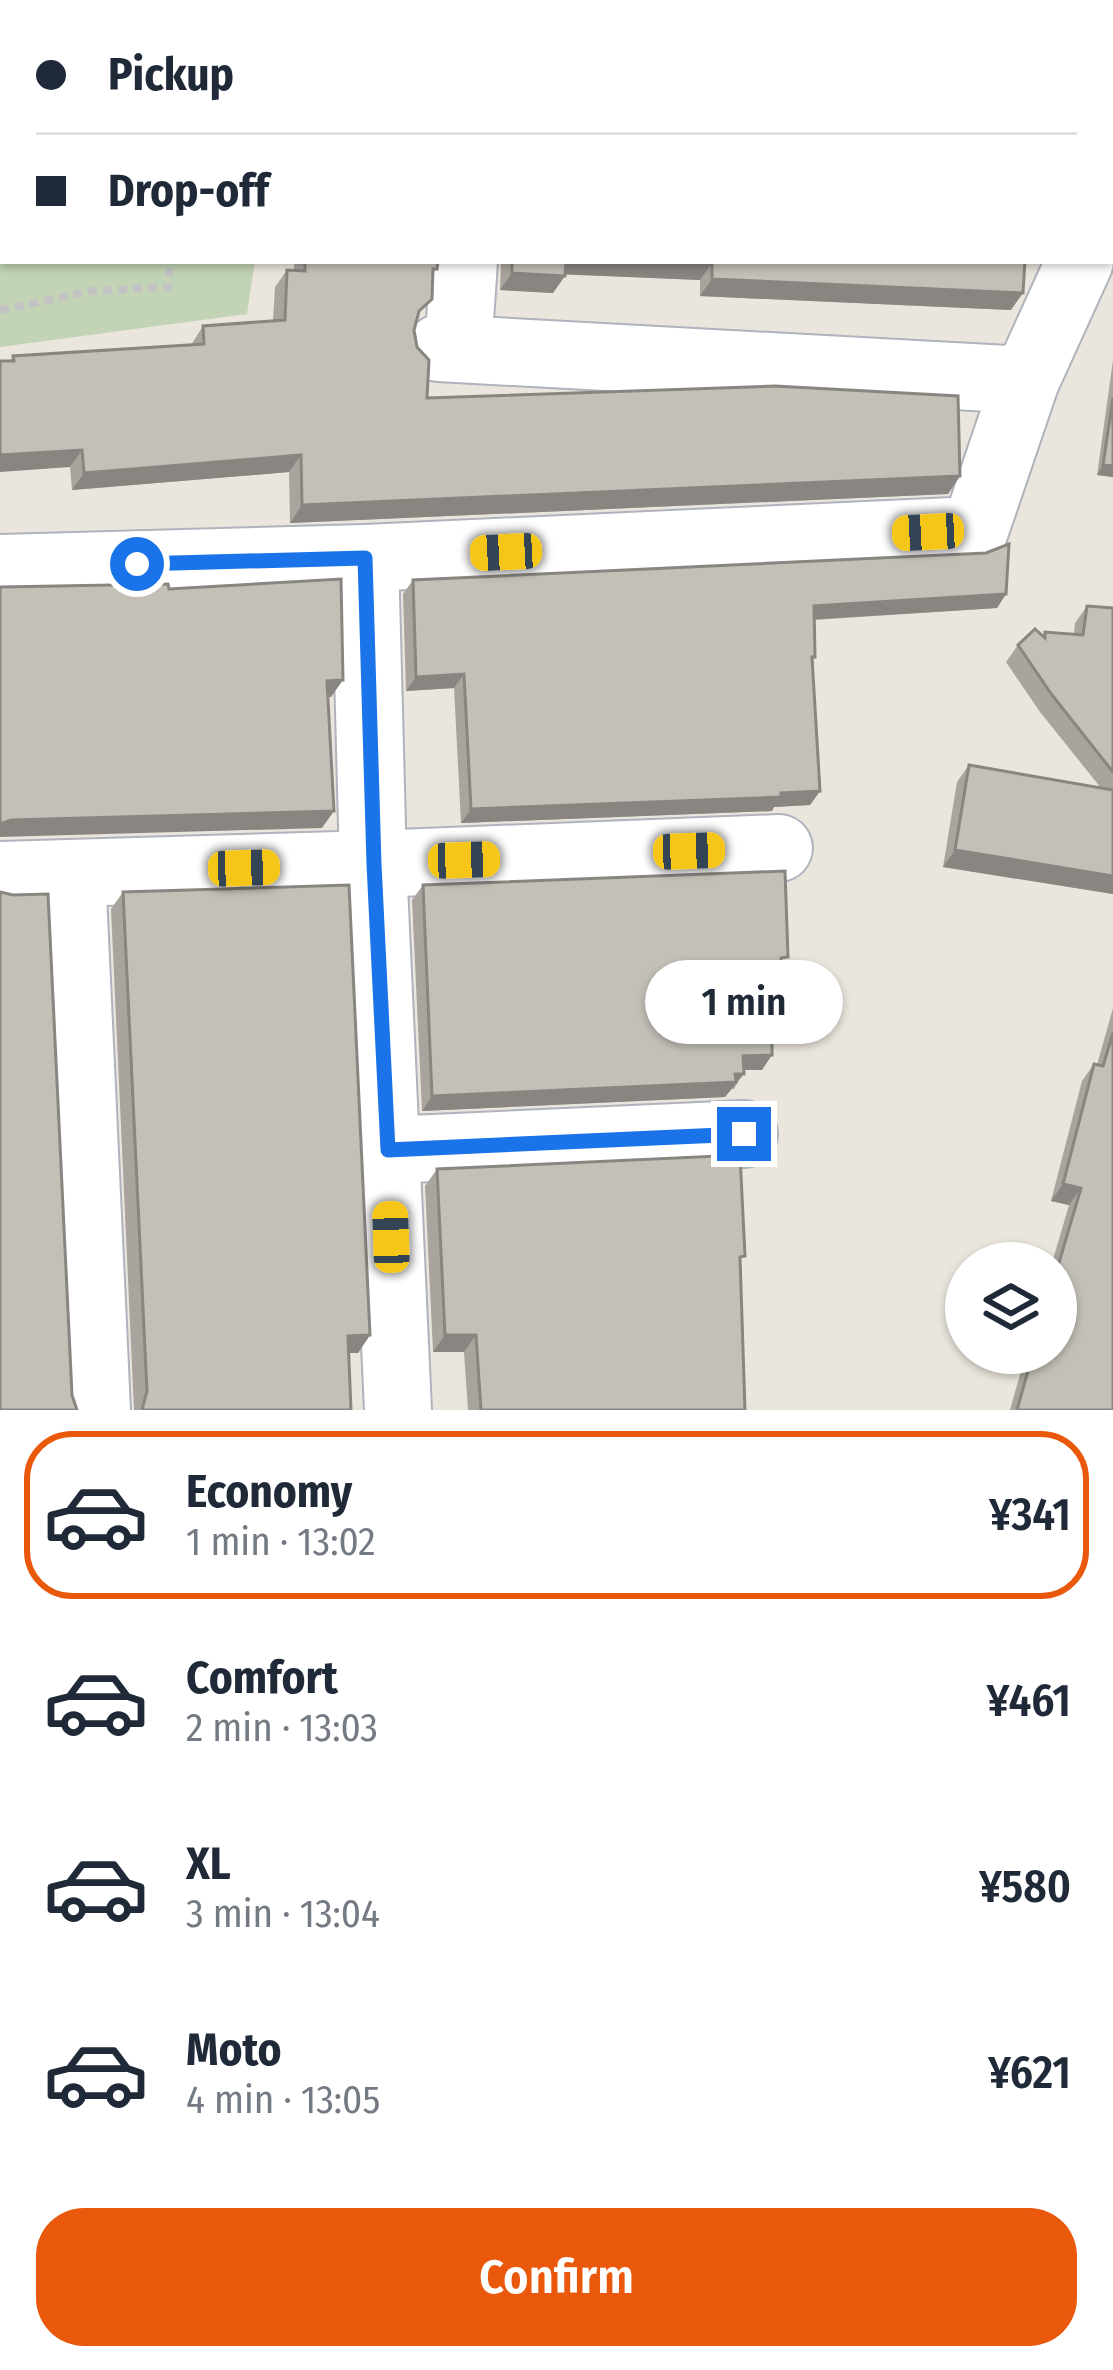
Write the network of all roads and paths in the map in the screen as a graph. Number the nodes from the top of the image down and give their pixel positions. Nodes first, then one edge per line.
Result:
1 (170, 264) edge
2 (463, 264) edge
3 (1079, 264) edge
4 (0, 310) edge
5 (1026, 380) junction
6 (365, 558) junction
7 (0, 568) edge
8 (779, 848) dead end
9 (374, 864) junction
10 (72, 873) junction
11 (0, 875) edge
12 (744, 1134) dead end
13 (388, 1150) junction
14 (97, 1410) edge
15 (398, 1410) edge

1 - 4 path
2 - 5 street
3 - 5 street
5 - 6 street
6 - 7 street
6 - 9 street
8 - 9 street
9 - 10 street
9 - 13 street
10 - 11 street
10 - 14 street
12 - 13 street
13 - 15 street

